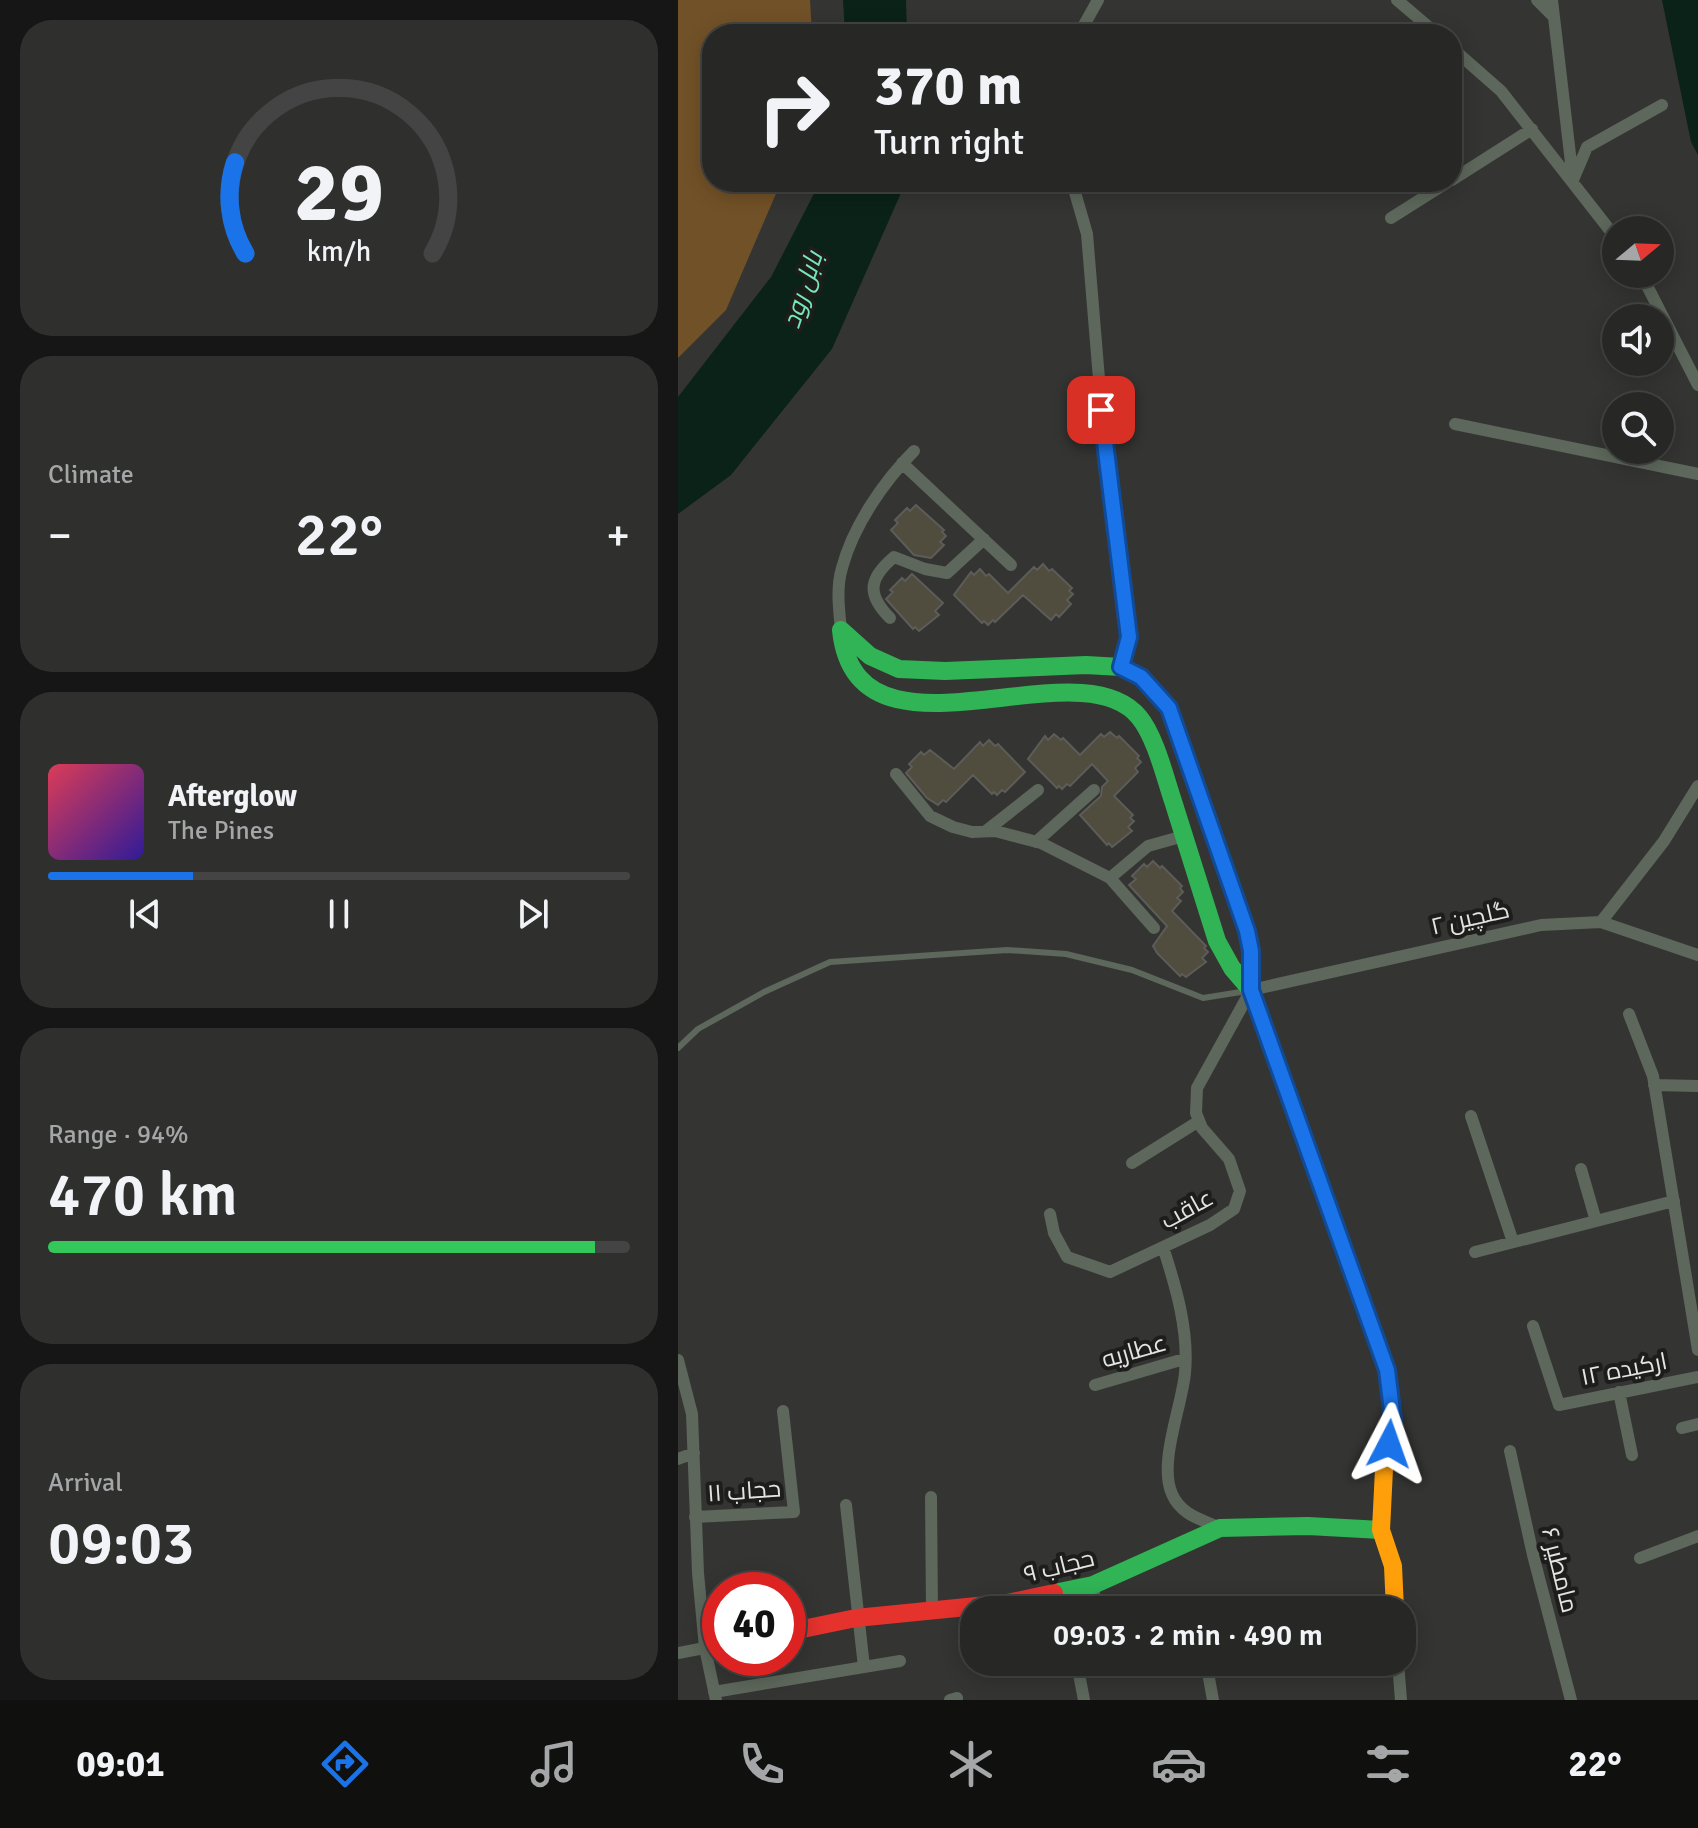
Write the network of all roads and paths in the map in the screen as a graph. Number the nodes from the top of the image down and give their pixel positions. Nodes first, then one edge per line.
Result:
1 (1098, 0) edge
2 (1397, 0) edge
3 (1537, 0) edge
4 (1552, 0) edge
5 (1554, 17) junction
6 (1085, 24) edge
7 (1425, 24) edge
8 (1462, 57) edge
9 (1662, 105) dead end
10 (1532, 129) junction
11 (1462, 173) edge
12 (1573, 180) junction
13 (1075, 192) edge
14 (1432, 192) edge
15 (1391, 218) dead end
16 (1602, 219) edge
17 (1648, 288) edge
18 (1698, 385) edge
19 (1455, 424) dead end
20 (914, 451) dead end
21 (902, 463) junction
22 (1698, 474) edge
23 (984, 539) junction
24 (1011, 565) dead end
25 (890, 618) dead end
26 (841, 630) junction
27 (1121, 667) junction
28 (1186, 758) junction
29 (1161, 763) junction
30 (896, 774) dead end
31 (1698, 786) edge
32 (1038, 790) dead end
33 (1094, 790) dead end
34 (986, 831) junction
35 (1184, 836) junction
36 (1036, 842) junction
37 (1110, 878) junction
38 (1601, 922) junction
39 (1154, 928) dead end
40 (1698, 955) edge
41 (1251, 990) junction
42 (1629, 1014) dead end
43 (678, 1048) edge
44 (1654, 1085) junction
45 (1698, 1086) edge
46 (1471, 1116) dead end
47 (1199, 1121) junction
48 (1132, 1163) dead end
49 (1581, 1169) dead end
50 (1674, 1201) junction
51 (1050, 1214) dead end
52 (1596, 1221) junction
53 (1513, 1242) junction
54 (1163, 1247) junction
55 (1475, 1252) dead end
56 (1533, 1326) dead end
57 (1698, 1350) edge
58 (1184, 1359) junction
59 (678, 1360) edge
60 (1698, 1377) edge
61 (1095, 1385) dead end
62 (1619, 1392) junction
63 (783, 1411) dead end
64 (1698, 1424) edge
65 (1682, 1428) dead end
66 (1510, 1451) dead end
67 (694, 1453) junction
68 (1632, 1455) dead end
69 (678, 1459) edge
70 (931, 1497) dead end
71 (846, 1505) dead end
72 (695, 1517) junction
73 (1220, 1528) junction
74 (1381, 1530) junction
75 (1698, 1536) edge
76 (1640, 1558) dead end
77 (1093, 1585) junction
78 (1094, 1596) edge
79 (1394, 1596) edge
80 (702, 1609) edge
81 (932, 1612) junction
82 (856, 1618) junction
83 (806, 1628) edge
84 (702, 1649) edge
85 (678, 1653) edge
86 (900, 1661) dead end
87 (864, 1667) junction
88 (711, 1676) edge
89 (1079, 1676) edge
90 (1209, 1676) edge
91 (1399, 1676) edge
92 (715, 1696) edge
93 (1084, 1700) edge
94 (1213, 1700) edge
95 (1401, 1700) edge
96 (1571, 1700) edge

1 - 6 street
2 - 7 street
3 - 5 street
4 - 5 street
5 - 12 street
8 - 10 street
9 - 12 street
10 - 11 street
10 - 12 street
12 - 16 street
13 - 27 street
14 - 15 street
17 - 18 street
19 - 22 street
20 - 21 street
21 - 23 street
21 - 26 street
23 - 24 street
23 - 25 street
26 - 27 street
26 - 29 street
27 - 28 street
28 - 29 street
28 - 41 street
29 - 35 street
30 - 34 street
31 - 38 street
32 - 34 street
33 - 36 street
34 - 36 street
35 - 37 street
35 - 41 street
36 - 37 street
37 - 39 street
38 - 40 street, گلچین ۲
38 - 41 street, گلچین ۲
41 - 43 lane
41 - 47 street
41 - 74 street
42 - 44 street
44 - 45 street
44 - 50 street
46 - 53 street
47 - 48 street
47 - 54 street, عاقب
49 - 52 street
50 - 52 street
50 - 57 street
51 - 54 street, عاقب
52 - 53 street
53 - 55 street
54 - 58 street
56 - 62 street, ارکیده ۱۲
58 - 61 street, عطاریه
58 - 73 street
59 - 67 street
60 - 62 street, ارکیده ۱۲
62 - 68 street
63 - 72 street, حجاب ۱۱
64 - 65 street
66 - 96 street, مامطیر ۶
67 - 69 street
67 - 72 street
70 - 81 street
71 - 82 street
72 - 80 street
73 - 74 street, حجاب ۹
73 - 77 street, حجاب ۹
74 - 79 street
75 - 76 street
77 - 78 street
77 - 81 street, حجاب ۹
81 - 82 street, حجاب ۹
82 - 83 street, حجاب ۹
82 - 87 street
84 - 85 street
86 - 87 street
87 - 92 street
88 - 92 street
89 - 93 street
90 - 94 street
91 - 95 street

